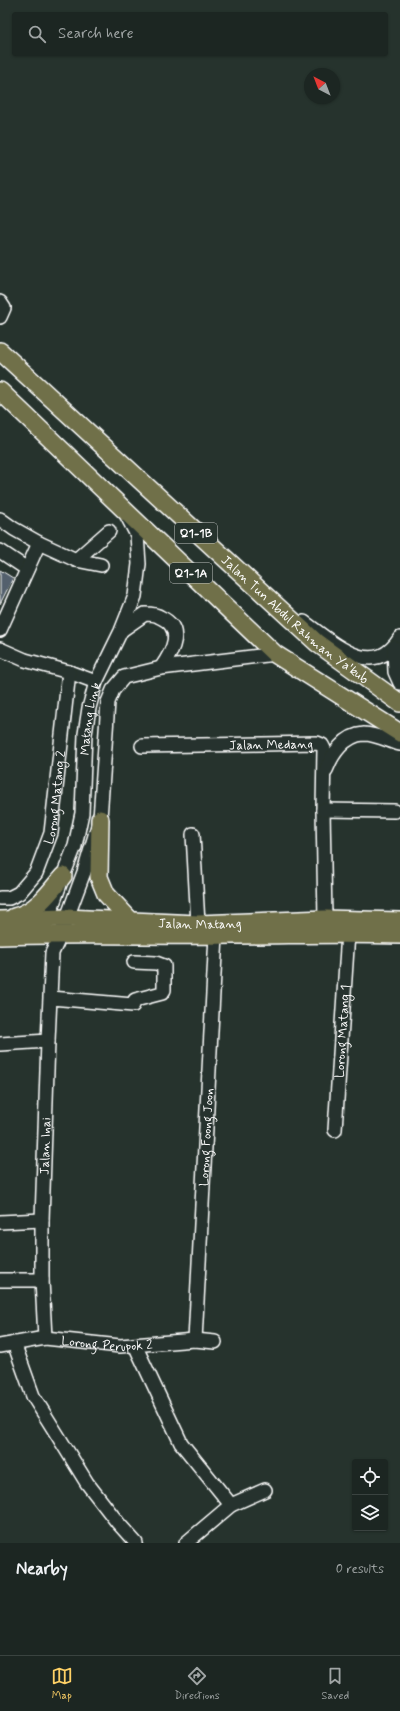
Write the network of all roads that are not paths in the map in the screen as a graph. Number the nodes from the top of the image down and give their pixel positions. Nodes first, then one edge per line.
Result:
1 (0, 302) edge
2 (0, 317) edge
3 (0, 351) edge
4 (0, 391) edge
5 (123, 508) junction
6 (0, 519) edge
7 (109, 531) dead end
8 (39, 543) junction
9 (0, 551) edge
10 (76, 560) junction
11 (101, 565) dead end
12 (27, 569) junction
13 (281, 612) junction
14 (0, 630) edge
15 (121, 631) junction
16 (397, 642) edge
17 (0, 649) edge
18 (274, 654) junction
19 (161, 668) junction
20 (69, 672) junction
21 (96, 682) junction
22 (400, 683) edge
23 (400, 703) edge
24 (400, 732) edge
25 (400, 744) edge
26 (142, 746) dead end
27 (323, 778) junction
28 (323, 810) junction
29 (395, 811) dead end
30 (100, 818) junction
31 (193, 834) dead end
32 (63, 876) junction
33 (0, 898) edge
34 (326, 919) junction
35 (0, 920) edge
36 (400, 921) edge
37 (132, 922) junction
38 (198, 924) junction
39 (64, 926) junction
40 (45, 927) junction
41 (348, 933) junction
42 (400, 934) edge
43 (0, 936) edge
44 (216, 936) junction
45 (52, 953) junction
46 (134, 962) dead end
47 (51, 998) junction
48 (48, 1041) junction
49 (0, 1044) edge
50 (335, 1130) dead end
51 (42, 1220) junction
52 (0, 1222) edge
53 (0, 1280) edge
54 (42, 1280) junction
55 (45, 1338) junction
56 (195, 1340) junction
57 (215, 1342) dead end
58 (14, 1343) junction
59 (135, 1345) junction
60 (0, 1346) edge
61 (265, 1490) dead end
62 (231, 1505) junction
63 (136, 1543) edge
64 (186, 1543) edge

1 - 2 street
3 - 13 main road, Jalan Tun Abdul Rahman Ya'kub / Q1-1B
4 - 5 main road, Q1-1A
5 - 15 street, Matang Link
5 - 18 main road, Q1-1A
6 - 8 street
7 - 10 street
8 - 10 street
8 - 12 street
9 - 12 street
10 - 11 street
12 - 14 street
13 - 16 street
13 - 23 main road, Jalan Tun Abdul Rahman Ya'kub / Q1-1B
15 - 19 street
15 - 21 street, Matang Link
16 - 22 street
17 - 20 street
18 - 19 street, Matang Link
18 - 24 main road, Q1-1A
19 - 30 street, Matang Link
20 - 21 street
20 - 33 street, Lorong Matang 2
21 - 32 street, Matang Link
25 - 27 street
26 - 27 street, Jalan Medang
27 - 28 street, Jalan Medang
28 - 29 street
28 - 34 street, Jalan Medang
30 - 37 main road
30 - 39 street, Matang Link
31 - 38 street
32 - 35 main road
32 - 40 street, Matang Link
34 - 36 main road, Jalan Matang
34 - 38 main road, Jalan Matang
35 - 40 main road, Jalan Matang
37 - 38 main road, Jalan Matang
37 - 39 main road, Jalan Matang
39 - 40 main road, Jalan Matang
39 - 44 main road, Jalan Matang
39 - 45 street, Matang Link
40 - 43 main road, Jalan Matang
40 - 45 street
41 - 42 main road, Jalan Matang
41 - 44 main road, Jalan Matang
41 - 50 street, Lorong Matang 1
44 - 56 street, Lorong Foong Joon
45 - 47 street, Jalan Inai
46 - 47 street
47 - 48 street, Jalan Inai
48 - 49 street
48 - 51 street, Jalan Inai
51 - 52 street
51 - 54 street, Jalan Inai
53 - 54 street
54 - 55 street, Jalan Inai
55 - 58 street, Lorong Perupok 2
55 - 59 street, Lorong Perupok 2
56 - 57 street, Lorong Perupok 2
56 - 59 street, Lorong Perupok 2
58 - 60 street, Lorong Perupok 2
58 - 63 street
59 - 62 street
61 - 62 street
62 - 64 street

